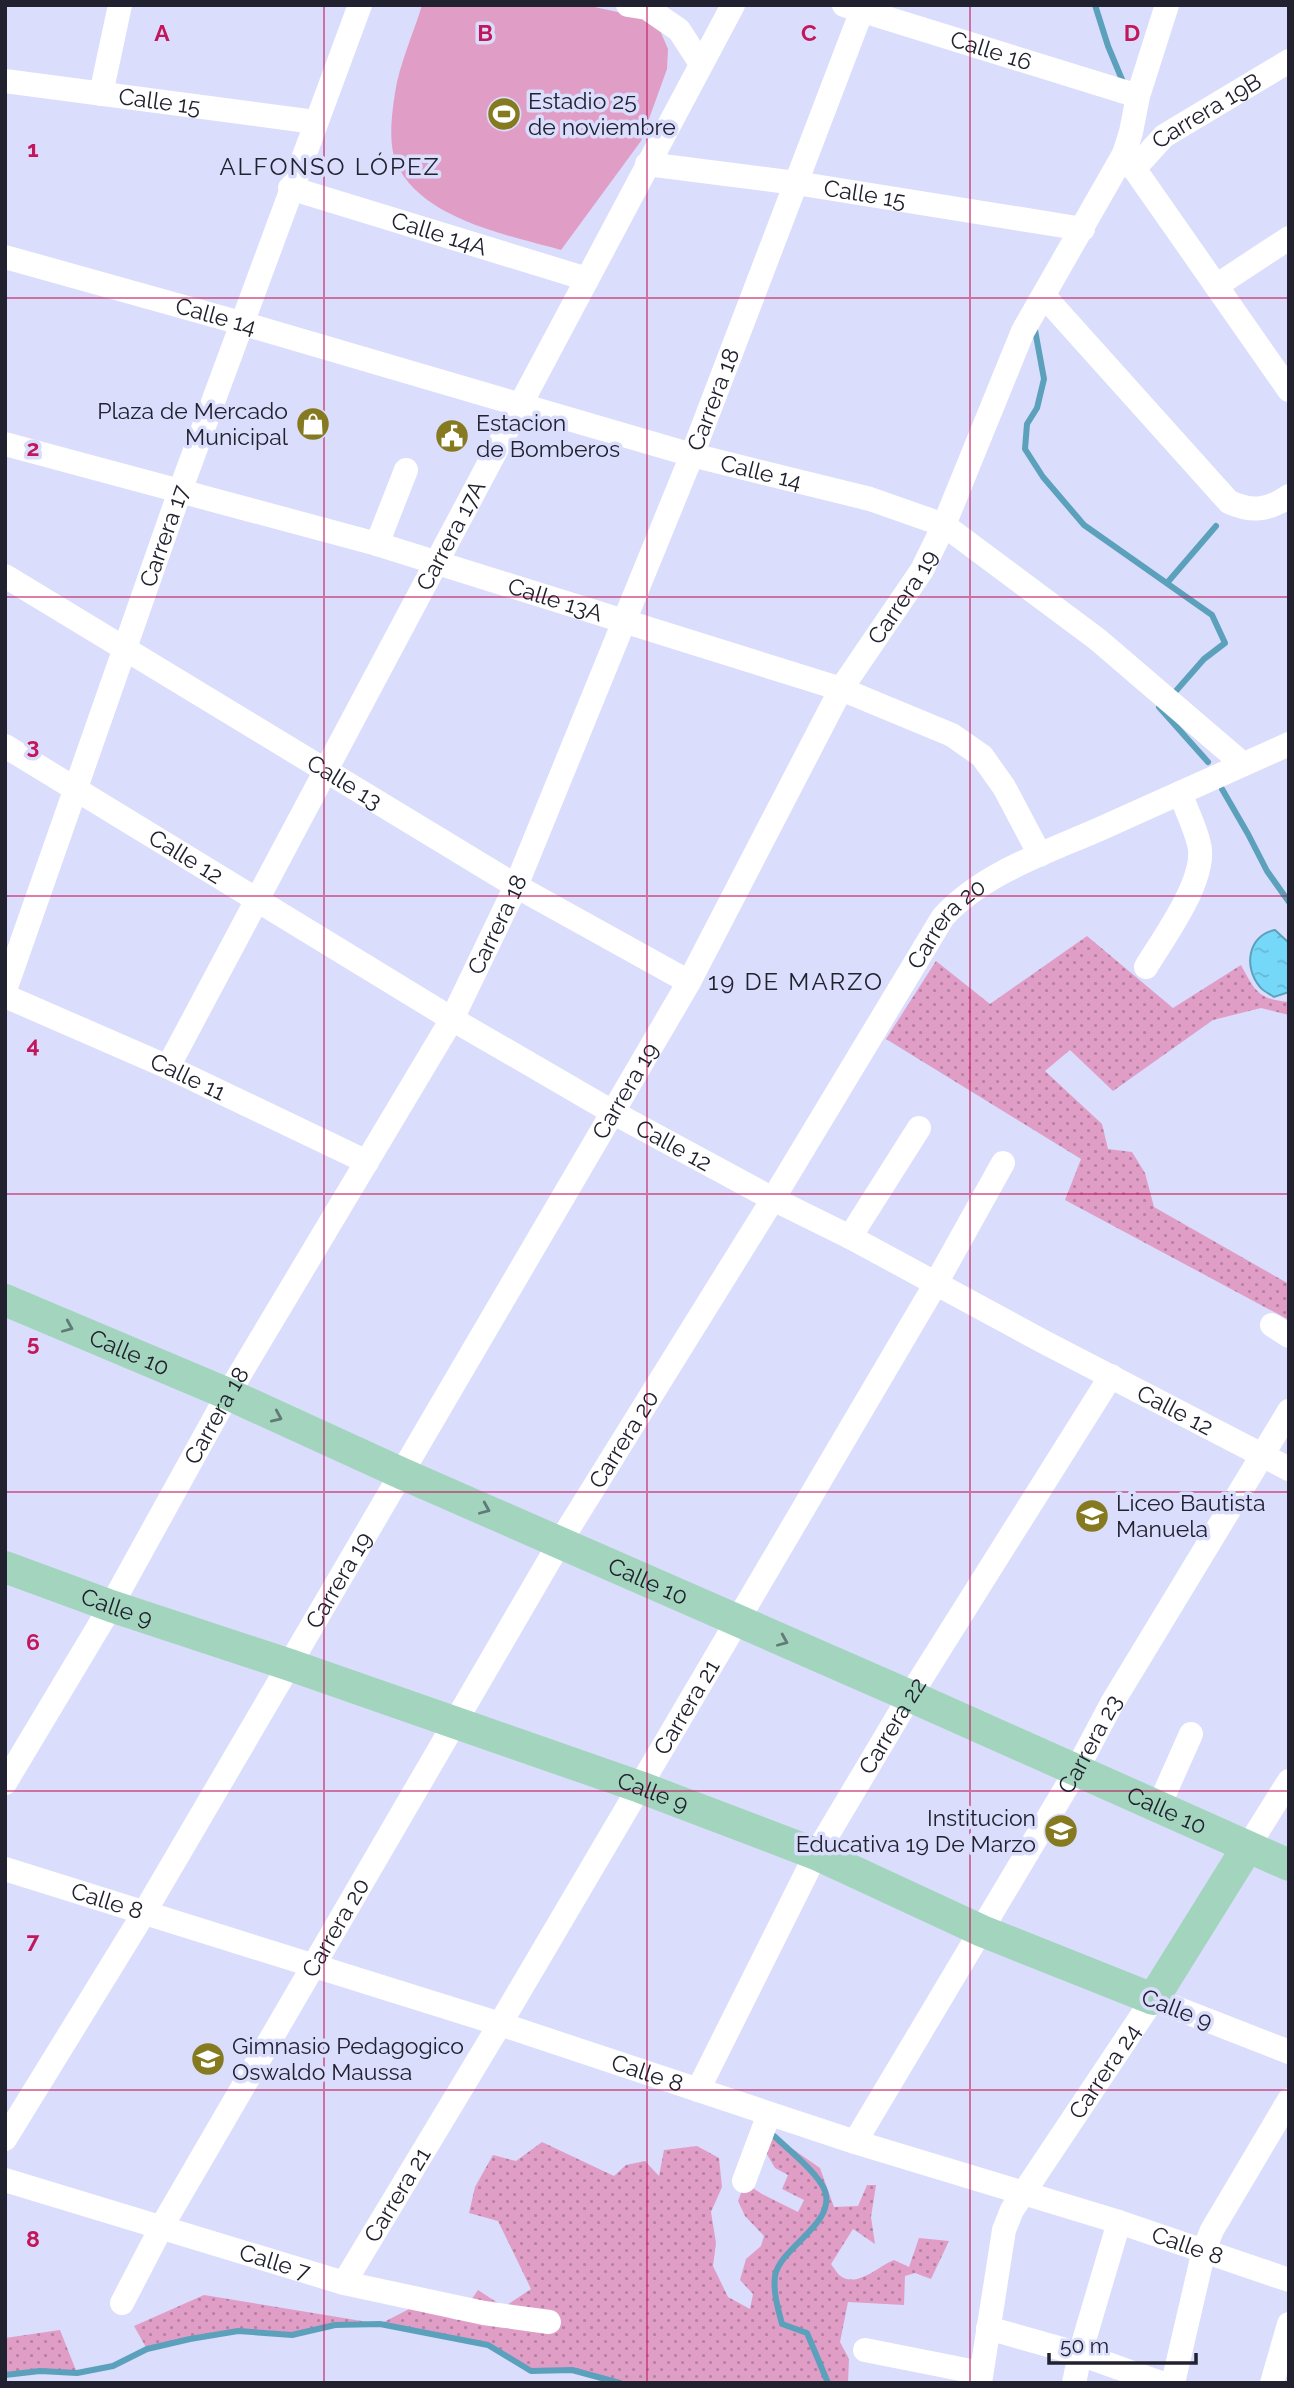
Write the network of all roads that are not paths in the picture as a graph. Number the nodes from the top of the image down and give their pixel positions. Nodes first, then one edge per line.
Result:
1 (120, 5) edge
2 (360, 5) edge
3 (628, 5) edge
4 (733, 5) edge
5 (1167, 5) edge
6 (857, 7) edge
7 (1289, 61) edge
8 (701, 64) junction
9 (5, 81) edge
10 (101, 94) junction
11 (1138, 96) junction
12 (315, 122) junction
13 (1129, 162) junction
14 (647, 164) junction
15 (796, 183) junction
16 (290, 188) junction
17 (1083, 229) junction
18 (1289, 238) edge
19 (5, 258) edge
20 (587, 279) junction
21 (1216, 286) junction
22 (1044, 296) junction
23 (241, 323) junction
24 (1289, 390) edge
25 (521, 406) junction
26 (5, 444) edge
27 (692, 455) junction
28 (406, 470) dead end
29 (180, 491) junction
30 (1289, 496) edge
31 (944, 525) junction
32 (377, 544) junction
33 (435, 562) junction
34 (5, 576) edge
35 (623, 620) junction
36 (125, 646) junction
37 (841, 689) junction
38 (1289, 744) edge
39 (5, 746) edge
40 (1243, 764) junction
41 (325, 770) junction
42 (75, 788) junction
43 (1180, 793) junction
44 (1040, 855) junction
45 (516, 886) junction
46 (258, 900) junction
47 (1146, 967) dead end
48 (689, 982) junction
49 (5, 990) edge
50 (5, 996) edge
51 (452, 1019) junction
52 (168, 1067) junction
53 (614, 1113) junction
54 (919, 1128) dead end
55 (367, 1161) junction
56 (1003, 1163) dead end
57 (773, 1199) junction
58 (850, 1237) junction
59 (936, 1285) junction
60 (5, 1300) edge
61 (1111, 1376) junction
62 (229, 1394) junction
63 (1289, 1411) edge
64 (1264, 1455) junction
65 (1289, 1469) edge
66 (403, 1474) junction
67 (559, 1542) junction
68 (5, 1567) edge
69 (111, 1606) junction
70 (737, 1621) junction
71 (290, 1665) junction
72 (910, 1696) junction
73 (456, 1722) junction
74 (1191, 1734) dead end
75 (1076, 1772) junction
76 (1289, 1781) edge
77 (5, 1783) edge
78 (640, 1787) junction
79 (1158, 1808) junction
80 (1247, 1848) junction
81 (816, 1854) junction
82 (1289, 1866) edge
83 (5, 1870) edge
84 (144, 1913) junction
85 (982, 1931) junction
86 (312, 1967) junction
87 (1153, 1999) junction
88 (500, 2024) junction
89 (1289, 2052) edge
90 (698, 2090) junction
91 (1289, 2100) edge
92 (769, 2114) junction
93 (5, 2139) edge
94 (855, 2143) junction
95 (5, 2180) edge
96 (744, 2181) dead end
97 (1025, 2193) junction
98 (1118, 2222) junction
99 (162, 2226) junction
100 (1204, 2250) junction
101 (1289, 2280) edge
102 (344, 2283) junction
103 (122, 2303) dead end
104 (549, 2322) dead end
105 (1289, 2324) edge
106 (988, 2328) junction
107 (866, 2350) dead end
108 (1080, 2354) junction
109 (980, 2378) edge
110 (1074, 2383) edge
111 (1161, 2383) edge
112 (1174, 2383) edge
113 (1272, 2383) edge

1 - 10 street
2 - 12 street, Carrera 17
3 - 8 street
4 - 8 street, Carrera 17A
5 - 11 street, Carrera 19
6 - 11 street, Calle 16
6 - 15 street, Carrera 18
7 - 13 street, Carrera 19B
8 - 14 street, Carrera 17A
9 - 10 street, Calle 15
10 - 12 street, Calle 15
11 - 13 street, Carrera 19
12 - 16 street, Carrera 17
13 - 17 street, Carrera 19
13 - 21 street
14 - 15 street, Calle 15
14 - 20 street, Carrera 17A
15 - 17 street, Calle 15
15 - 27 street, Carrera 18
16 - 20 street, Calle 14A
16 - 23 street, Carrera 17
17 - 22 street, Carrera 19
18 - 21 street
19 - 23 street, Calle 14
20 - 25 street, Carrera 17A
21 - 24 street
22 - 30 street
22 - 31 street, Carrera 19
23 - 25 street, Calle 14
23 - 29 street, Carrera 17
25 - 27 street, Calle 14
25 - 33 street, Carrera 17A
26 - 29 street, Calle 13A
27 - 31 street, Calle 14
27 - 35 street, Carrera 18
28 - 32 street
29 - 32 street, Calle 13A
29 - 36 street, Carrera 17
31 - 37 street, Carrera 19
31 - 40 street, Calle 14
32 - 33 street, Calle 13A
33 - 35 street, Calle 13A
33 - 41 street, Carrera 17A
34 - 36 street, Calle 13
35 - 37 street, Calle 13A
35 - 45 street, Carrera 18
36 - 41 street, Calle 13
36 - 42 street, Carrera 17
37 - 44 street, Calle 13A
37 - 48 street, Carrera 19
38 - 40 street, Carrera 20
39 - 42 street, Calle 12
40 - 43 street, Carrera 20
41 - 45 street, Calle 13
41 - 46 street, Carrera 17A
42 - 46 street, Calle 12
42 - 49 street, Carrera 17
43 - 44 street, Carrera 20
43 - 47 street
44 - 57 street, Carrera 20
45 - 48 street, Calle 13
45 - 51 street, Carrera 18
46 - 51 street, Calle 12
46 - 52 street, Carrera 17A
48 - 53 street, Carrera 19
50 - 52 street, Calle 11
51 - 53 street, Calle 12
51 - 55 street, Carrera 18
52 - 55 street, Calle 11
53 - 57 street, Calle 12
53 - 66 street, Carrera 19
54 - 58 street
55 - 62 street, Carrera 18
56 - 59 street, Carrera 21
57 - 58 street, Calle 12
57 - 67 street, Carrera 20
58 - 59 street, Calle 12
59 - 61 street, Calle 12
59 - 70 street, Carrera 21
60 -> 62 main road, Calle 10
61 - 64 street, Calle 12
61 - 72 street, Carrera 22
62 -> 66 main road, Calle 10
62 - 69 street, Carrera 18
63 - 64 street, Carrera 23
64 - 65 street, Calle 12
64 - 75 street, Carrera 23
66 -> 67 main road, Calle 10
66 - 71 street, Carrera 19
67 - 70 main road, Calle 10
67 - 73 street, Carrera 20
68 - 69 main road, Calle 9
69 - 71 main road, Calle 9
69 - 77 street, Carrera 18
70 -> 72 main road, Calle 10
70 - 78 street, Carrera 21
71 - 73 main road, Calle 9
71 - 84 street, Carrera 19
72 - 75 main road, Calle 10
72 - 81 street, Carrera 22
73 - 78 main road, Calle 9
73 - 86 street, Carrera 20
74 - 79 street
75 - 79 main road, Calle 10
75 - 85 street, Carrera 23
76 - 80 street, Carrera 24
78 - 81 main road, Calle 9
78 - 88 street, Carrera 21
79 - 80 main road, Calle 10
80 - 82 main road, Calle 10
80 - 87 main road, Carrera 24
81 - 85 main road, Calle 9
81 - 90 street, Carrera 22
83 - 84 street, Calle 8
84 - 86 street, Calle 8
84 - 93 street, Carrera 19
85 - 87 main road, Calle 9
85 - 94 street, Carrera 23
86 - 88 street, Calle 8
86 - 99 street, Carrera 20
87 - 89 street, Calle 9
87 - 97 street, Carrera 24
88 - 90 street, Calle 8
88 - 102 street, Carrera 21
90 - 92 street, Calle 8
91 - 100 street
92 - 94 street, Calle 8
92 - 96 street
94 - 97 street, Calle 8
95 - 99 street, Calle 7
97 - 98 street, Calle 8
97 - 106 street, Carrera 24
98 - 100 street, Calle 8
98 - 108 street
99 - 102 street, Calle 7
99 - 103 street, Carrera 20
100 - 101 street, Calle 8
100 - 112 street
102 - 104 street, Calle 7
105 - 113 street
106 - 108 street
106 - 109 street, Carrera 24
107 - 109 street
108 - 110 street
108 - 111 street

